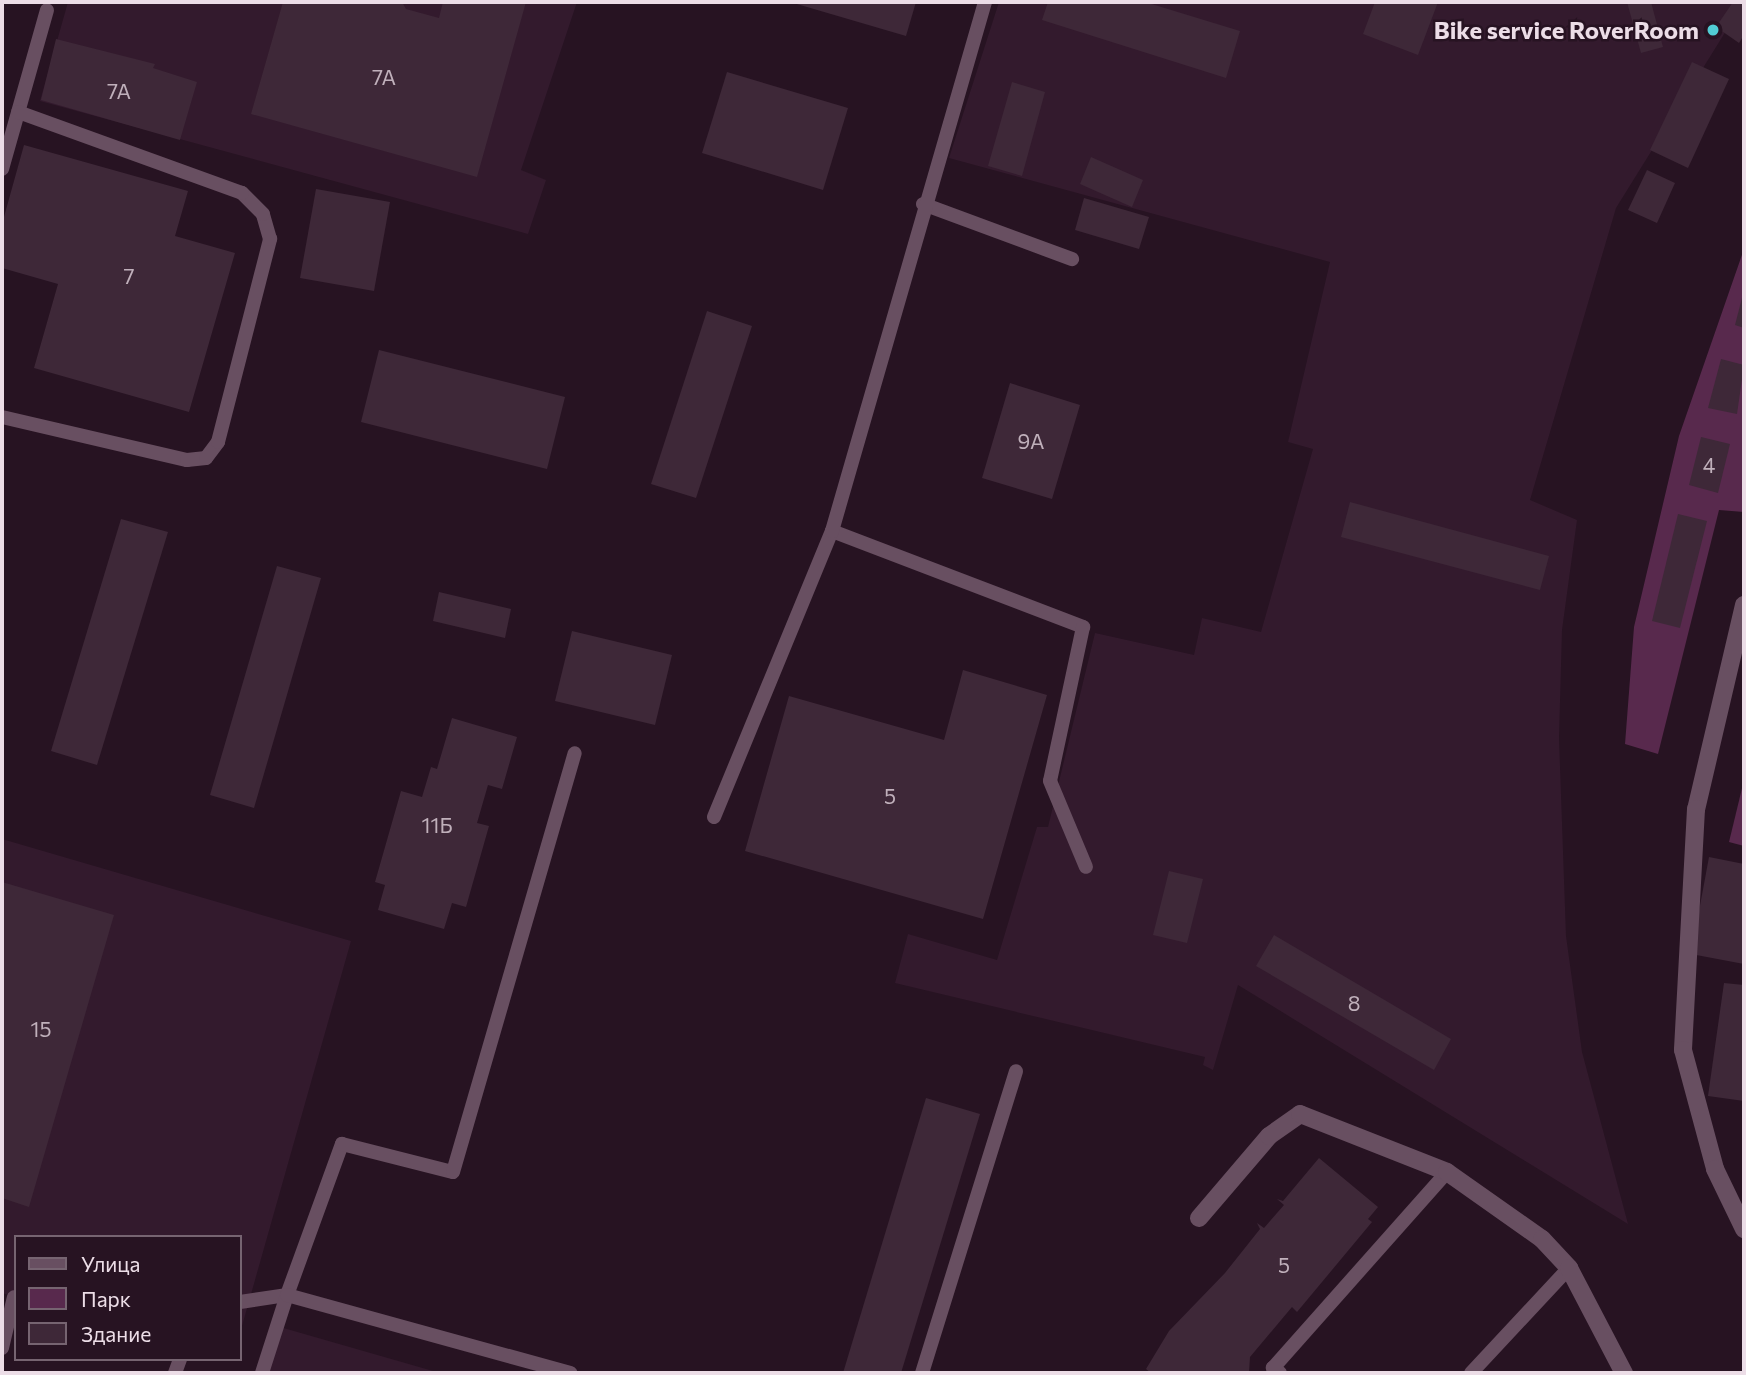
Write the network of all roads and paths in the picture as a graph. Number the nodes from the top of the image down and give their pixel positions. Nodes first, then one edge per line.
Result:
1 (985, 2) edge
2 (47, 10) dead end
3 (18, 112) junction
4 (2, 169) edge
5 (923, 204) junction
6 (1072, 259) dead end
7 (2, 417) edge
8 (832, 531) junction
9 (1744, 606) edge
10 (575, 753) dead end
11 (714, 817) dead end
12 (1086, 867) dead end
13 (1016, 1071) dead end
14 (1447, 1172) junction
15 (1199, 1219) dead end
16 (1744, 1229) edge
17 (1569, 1268) junction
18 (287, 1295) junction
19 (10, 1296) edge
20 (242, 1302) edge
21 (2, 1348) edge
22 (262, 1373) edge
23 (570, 1373) edge
24 (922, 1373) edge
25 (1280, 1373) edge
26 (1471, 1373) edge
27 (1624, 1373) edge

1 - 5 lane
2 - 3 lane
3 - 4 lane
3 - 7 lane
5 - 6 lane
5 - 8 lane
8 - 11 lane
8 - 12 lane
9 - 16 street
10 - 18 lane
13 - 24 lane
14 - 15 street
14 - 17 street
14 - 25 lane
17 - 26 lane
17 - 27 street
18 - 20 lane
18 - 22 lane
18 - 23 lane
19 - 21 lane

